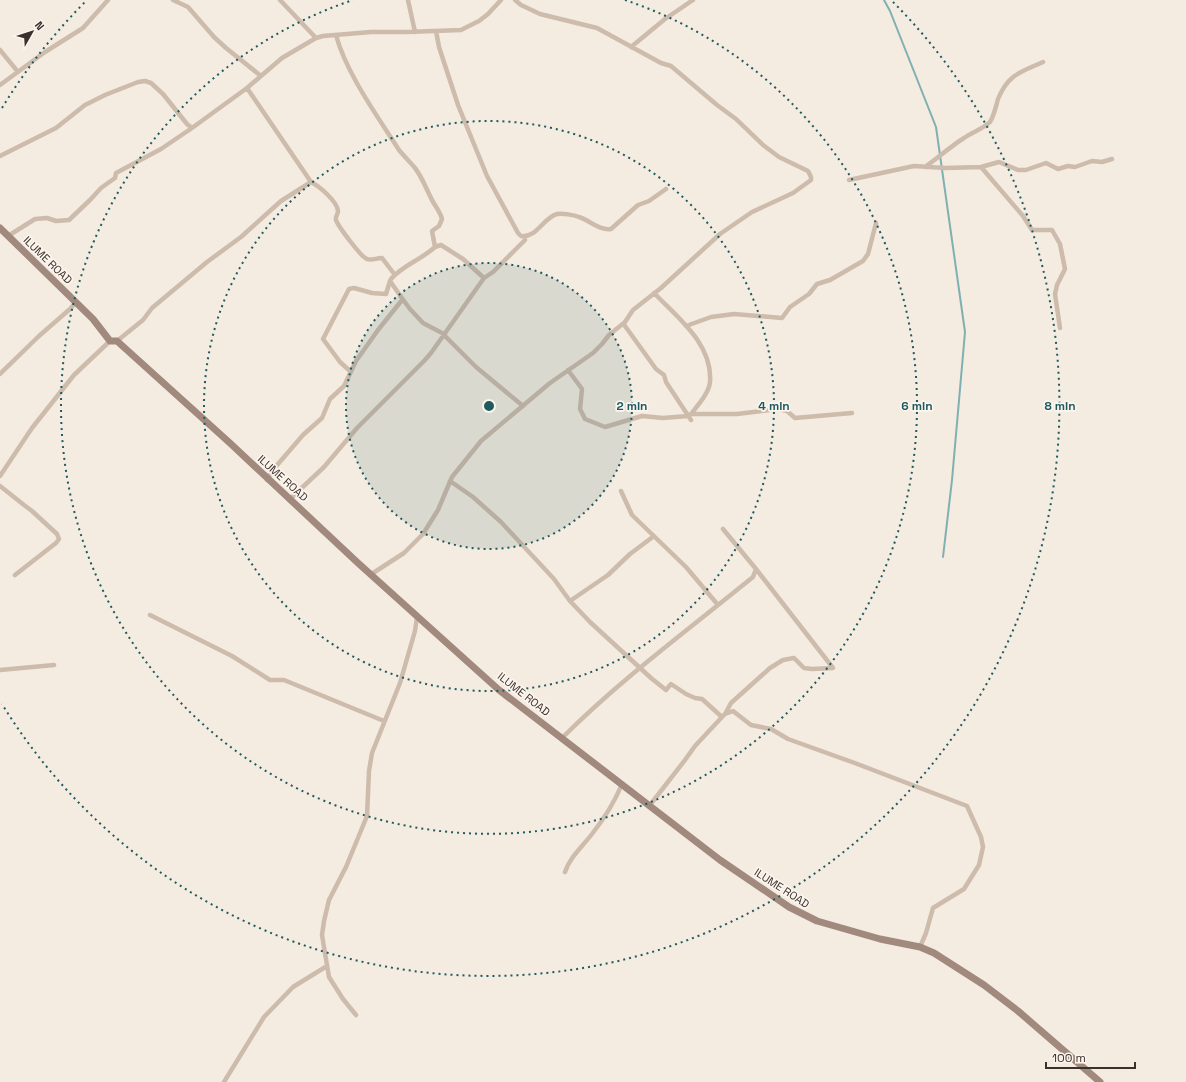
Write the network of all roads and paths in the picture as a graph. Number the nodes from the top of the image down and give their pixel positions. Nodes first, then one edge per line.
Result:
1 (108, 0) edge
2 (173, 0) edge
3 (280, 0) edge
4 (408, 0) edge
5 (501, 0) edge
6 (515, 0) edge
7 (693, 0) edge
8 (436, 31) junction
9 (415, 32) junction
10 (336, 35) junction
11 (316, 38) junction
12 (631, 47) junction
13 (0, 50) edge
14 (1043, 62) dead end
15 (18, 72) junction
16 (261, 76) junction
17 (0, 84) edge
18 (246, 88) junction
19 (192, 128) junction
20 (0, 156) edge
21 (1112, 159) dead end
22 (925, 167) junction
23 (981, 167) junction
24 (849, 180) dead end
25 (311, 182) junction
26 (666, 189) dead end
27 (876, 223) dead end
28 (0, 228) edge
29 (8, 236) junction
30 (525, 240) dead end
31 (435, 247) junction
32 (395, 275) junction
33 (484, 278) junction
34 (390, 281) junction
35 (654, 293) junction
36 (404, 301) junction
37 (76, 302) junction
38 (625, 326) dead end
39 (686, 326) junction
40 (1060, 328) dead end
41 (444, 335) junction
42 (114, 341) junction
43 (568, 370) junction
44 (350, 371) junction
45 (0, 374) edge
46 (523, 406) junction
47 (852, 413) dead end
48 (690, 417) junction
49 (0, 476) edge
50 (267, 480) junction
51 (450, 481) junction
52 (0, 486) edge
53 (621, 491) dead end
54 (289, 500) junction
55 (723, 529) dead end
56 (654, 536) junction
57 (756, 569) junction
58 (15, 575) dead end
59 (370, 575) junction
60 (570, 601) junction
61 (718, 605) junction
62 (150, 615) dead end
63 (417, 617) junction
64 (54, 665) dead end
65 (640, 668) junction
66 (0, 670) edge
67 (724, 715) junction
68 (384, 721) junction
69 (562, 738) junction
70 (622, 784) junction
71 (650, 805) junction
72 (565, 872) dead end
73 (920, 947) junction
74 (327, 966) junction
75 (356, 1015) dead end
76 (224, 1082) edge
77 (1100, 1082) edge

1 - 15 street
2 - 16 street
3 - 11 street
4 - 9 street
5 - 8 street
6 - 12 street
7 - 12 street
8 - 9 street
8 - 26 street
9 - 10 street
10 - 11 street
10 - 31 street
11 - 16 street
12 - 35 street
13 - 15 street
14 - 22 street
15 - 17 street
16 - 18 street
18 - 19 street
18 - 25 street
19 - 20 street
19 - 29 street
21 - 23 street
22 - 23 street
22 - 24 street
23 - 40 street
25 - 32 street
25 - 42 street
27 - 39 street
28 - 29 street, ILUME ROAD
29 - 37 street, ILUME ROAD
30 - 33 street
31 - 32 street
31 - 33 street
32 - 34 street
33 - 41 street
34 - 36 street
34 - 44 street
35 - 39 street
35 - 43 street
36 - 41 street
36 - 44 street
37 - 42 street, ILUME ROAD
37 - 45 street
38 - 48 street
39 - 48 street
41 - 46 street
41 - 54 street
42 - 49 street
42 - 50 street, ILUME ROAD
43 - 46 street
43 - 48 street
44 - 50 street
46 - 51 street
47 - 48 street
50 - 54 street, ILUME ROAD
51 - 59 street
51 - 60 street
52 - 58 street
53 - 56 street
54 - 59 street, ILUME ROAD
55 - 57 street
56 - 60 street
56 - 61 street
57 - 61 street
57 - 67 street
59 - 63 street, ILUME ROAD
60 - 65 street
61 - 65 street
62 - 68 street
63 - 68 street
63 - 69 street, ILUME ROAD
64 - 66 street
65 - 67 street
65 - 69 street
67 - 71 street
67 - 73 street
68 - 74 street
69 - 70 street, ILUME ROAD
70 - 71 street, ILUME ROAD
70 - 72 street
71 - 73 street, ILUME ROAD
73 - 77 street, ILUME ROAD
74 - 75 street
74 - 76 street

